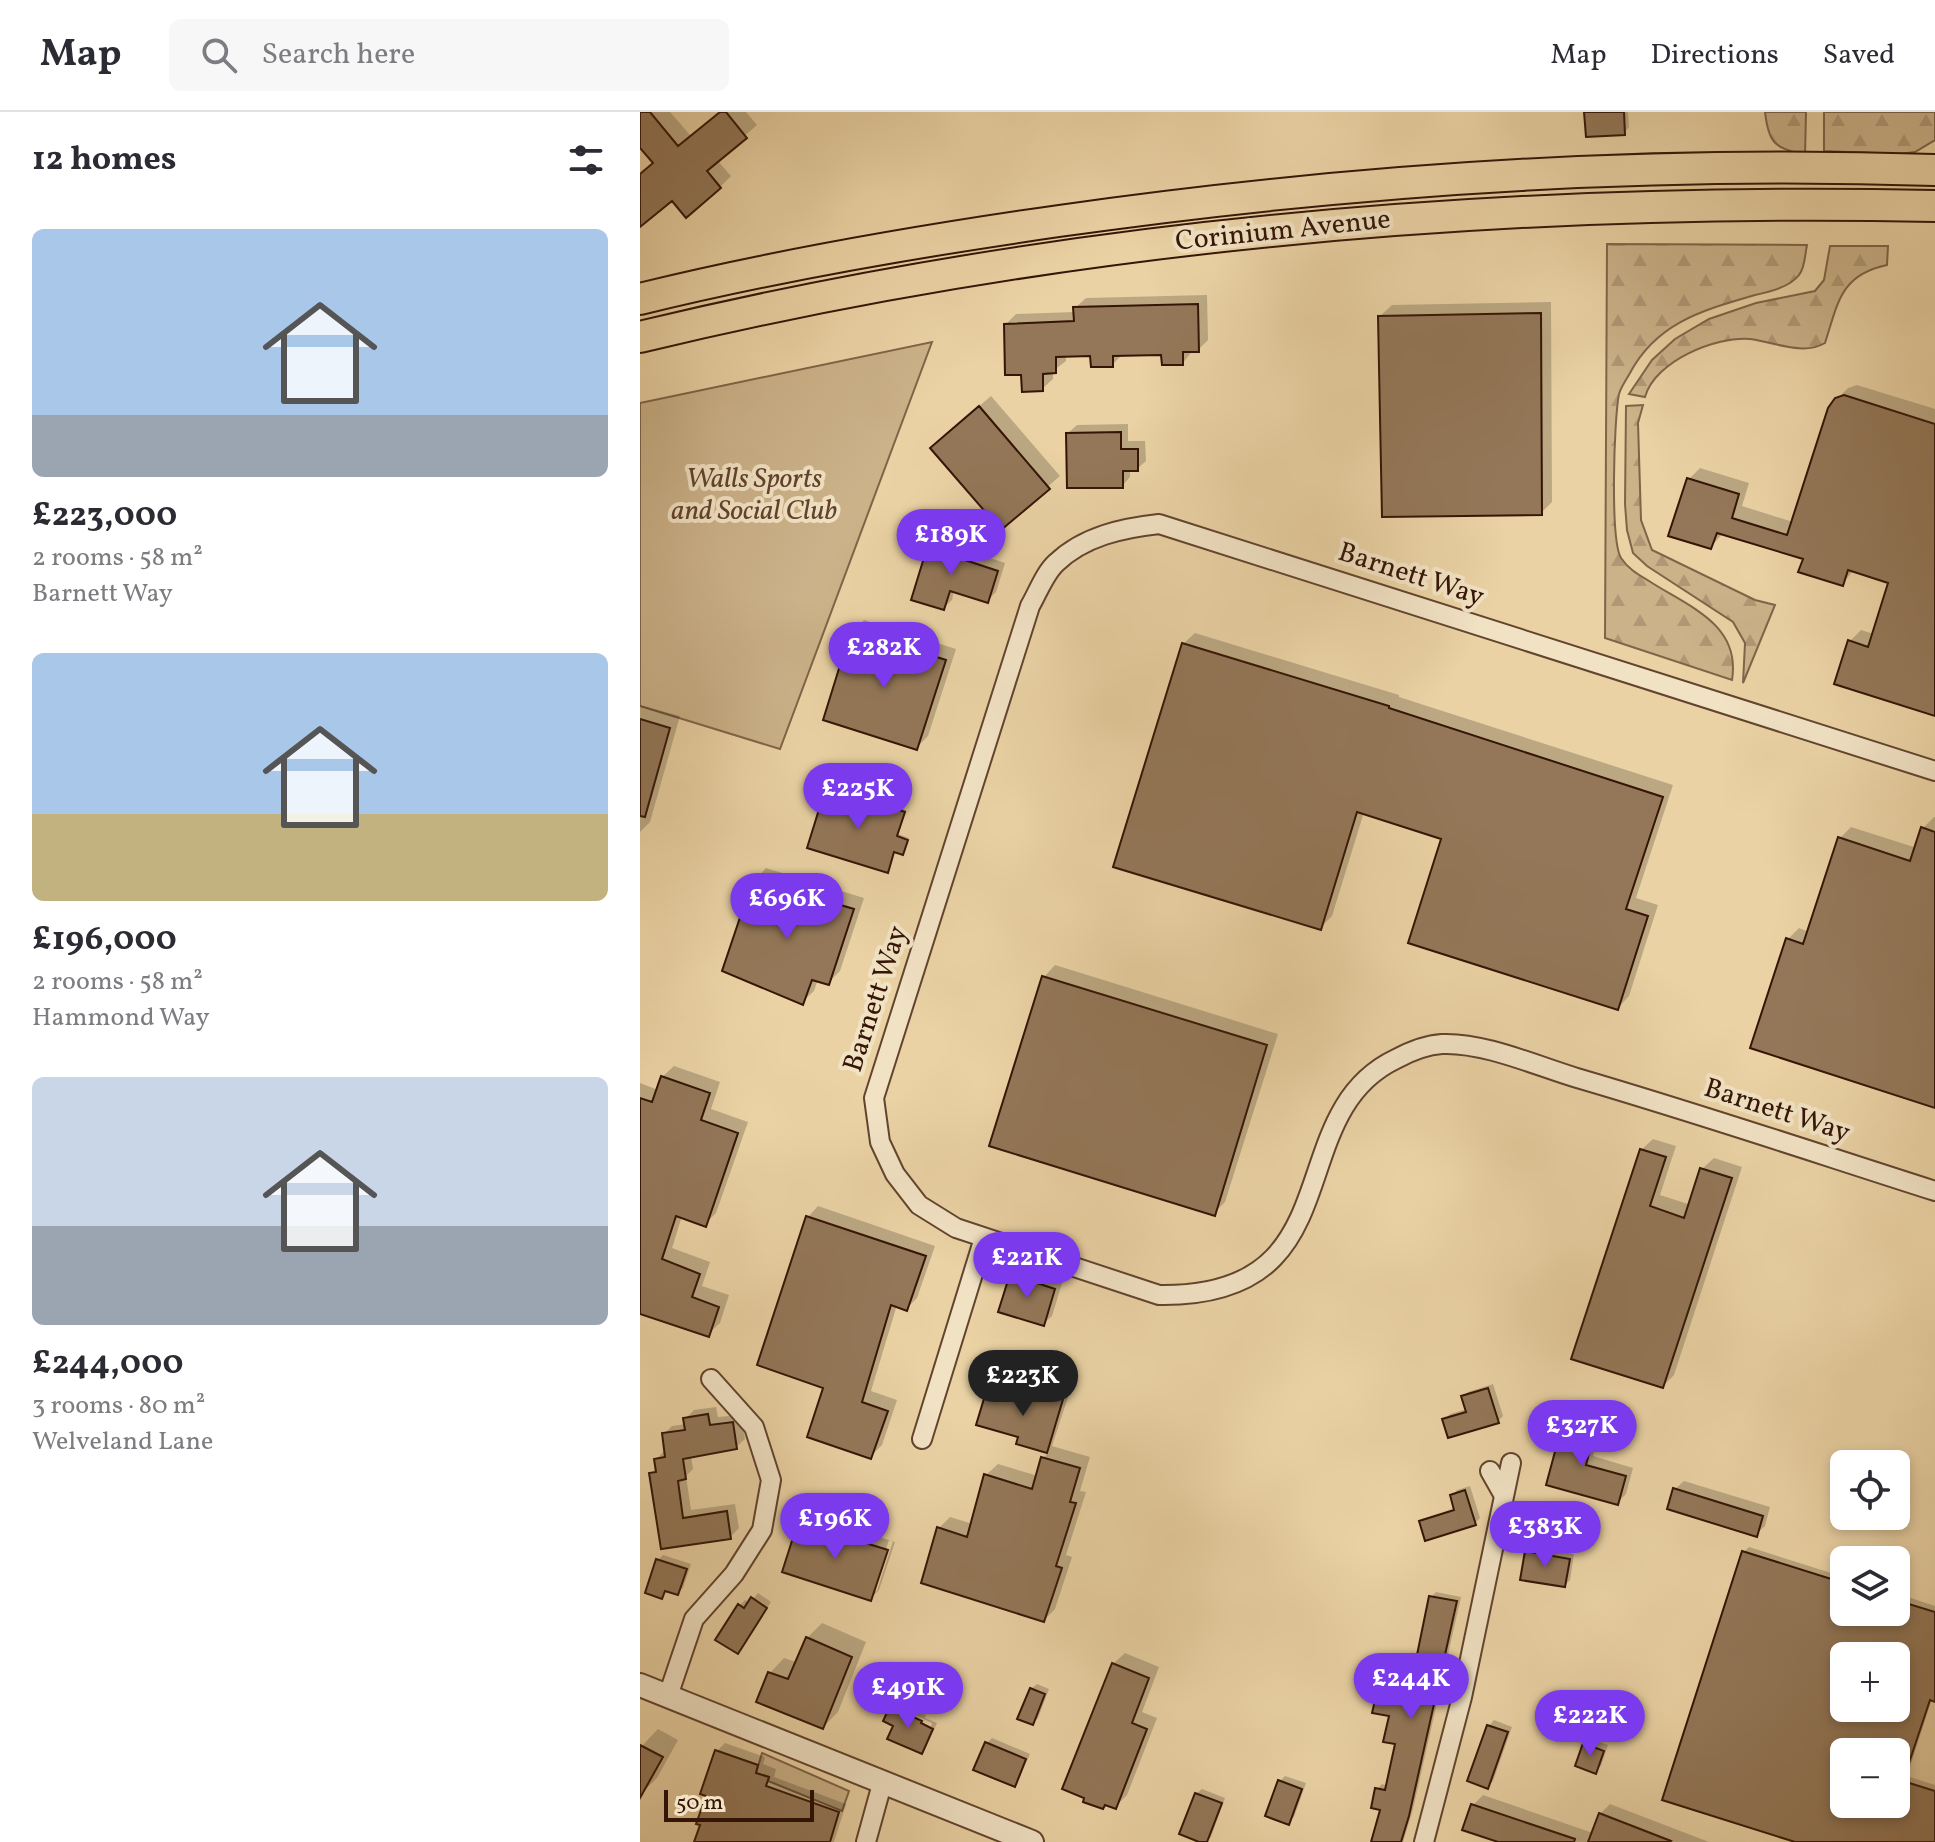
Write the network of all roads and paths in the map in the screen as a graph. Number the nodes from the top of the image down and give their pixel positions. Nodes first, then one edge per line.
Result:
1 (1935, 170) edge
2 (1935, 206) edge
3 (640, 299) edge
4 (640, 337) edge
5 (1935, 771) edge
6 (1935, 1191) edge
7 (984, 1238) junction
8 (711, 1379) dead end
9 (922, 1439) dead end
10 (1511, 1463) dead end
11 (1490, 1471) dead end
12 (1503, 1494) junction
13 (642, 1690) edge
14 (668, 1696) junction
15 (882, 1784) junction
16 (866, 1842) edge
17 (1032, 1842) edge
18 (1424, 1842) edge

1 - 3 highway, Corinium Avenue
2 - 4 highway, Corinium Avenue
5 - 7 street, Barnett Way
6 - 7 street, Barnett Way
7 - 9 street
8 - 14 street
10 - 12 street
11 - 12 street
12 - 18 street
13 - 14 street
14 - 15 street
15 - 16 street
15 - 17 street

